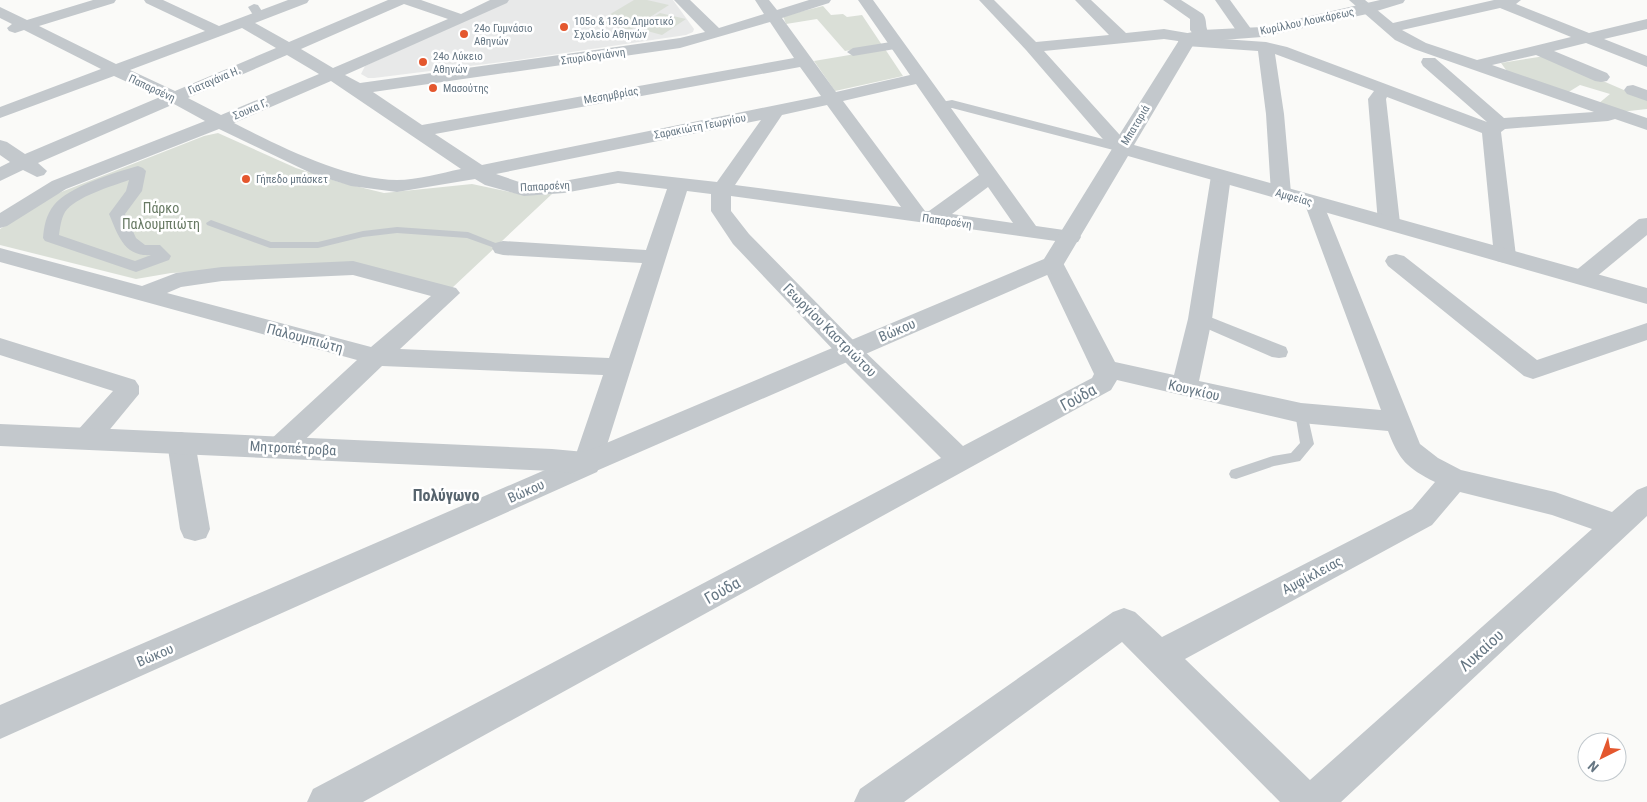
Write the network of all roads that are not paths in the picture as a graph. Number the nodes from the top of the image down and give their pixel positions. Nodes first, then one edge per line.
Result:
1 (109, 0) edge
2 (151, 0) edge
3 (302, 0) edge
4 (401, 0) edge
5 (406, 0) edge
6 (502, 0) edge
7 (681, 0) edge
8 (692, 0) edge
9 (762, 0) edge
10 (824, 0) edge
11 (865, 0) edge
12 (986, 0) edge
13 (1082, 0) edge
14 (1222, 0) edge
15 (1397, 0) edge
16 (1173, 1) edge
17 (1508, 1) edge
18 (1362, 4) edge
19 (0, 12) edge
20 (252, 15) junction
21 (773, 16) junction
22 (701, 18) junction
23 (462, 19) junction
24 (1647, 24) edge
25 (24, 26) junction
26 (218, 31) junction
27 (1396, 32) junction
28 (0, 33) edge
29 (1246, 33) junction
30 (715, 34) junction
31 (1122, 38) junction
32 (1192, 38) junction
33 (1586, 38) junction
34 (897, 45) junction
35 (1032, 47) junction
36 (1266, 47) junction
37 (289, 48) junction
38 (1539, 50) junction
39 (853, 52) dead end
40 (580, 58) junction
41 (804, 61) junction
42 (1429, 62) dead end
43 (1647, 62) edge
44 (1478, 66) junction
45 (115, 70) junction
46 (333, 74) junction
47 (1601, 77) dead end
48 (921, 78) junction
49 (357, 89) junction
50 (1384, 89) junction
51 (606, 96) junction
52 (174, 97) junction
53 (832, 98) junction
54 (941, 106) junction
55 (776, 111) junction
56 (1647, 113) edge
57 (0, 114) edge
58 (1620, 116) junction
59 (220, 122) junction
60 (1647, 124) edge
61 (1496, 127) junction
62 (419, 131) junction
63 (0, 146) edge
64 (1121, 148) junction
65 (24, 162) junction
66 (479, 172) junction
67 (0, 175) edge
68 (990, 176) junction
69 (1220, 176) junction
70 (679, 184) junction
71 (58, 186) junction
72 (722, 189) junction
73 (1281, 193) junction
74 (1314, 202) junction
75 (926, 218) junction
76 (0, 222) edge
77 (211, 223) dead end
78 (1389, 223) junction
79 (1647, 224) edge
80 (1030, 232) junction
81 (1070, 237) junction
82 (503, 248) joint
83 (0, 255) edge
84 (1506, 256) junction
85 (654, 257) junction
86 (1396, 261) dead end
87 (1052, 264) junction
88 (136, 267) joint
89 (1582, 277) junction
90 (144, 294) junction
91 (1647, 296) edge
92 (1200, 319) junction
93 (1647, 331) edge
94 (0, 346) edge
95 (849, 351) junction
96 (1279, 352) dead end
97 (376, 357) junction
98 (618, 367) junction
99 (1106, 369) junction
100 (1184, 388) junction
101 (1301, 412) junction
102 (1399, 422) junction
103 (0, 435) edge
104 (87, 438) junction
105 (181, 442) junction
106 (280, 447) junction
107 (960, 460) junction
108 (586, 464) junction
109 (1236, 474) dead end
110 (1454, 479) junction
111 (1647, 498) edge
112 (1616, 526) junction
113 (195, 529) dead end
114 (1159, 656) junction
115 (0, 722) edge
116 (326, 802) edge
117 (873, 802) edge
118 (1306, 802) edge
119 (1314, 802) edge

1 - 25 street
2 - 26 street
3 - 20 street
4 - 37 street, Γιαταγάνα Η.
5 - 23 street
6 - 23 street, Σουκα Γ.
7 - 22 street
8 - 22 street
9 - 21 street
10 - 21 street, Σπυριδογιάννη
11 - 34 street
12 - 35 street
13 - 31 street
14 - 29 street
15 - 18 street, Κυρίλλου Λουκάρεως
16 - 32 street
17 - 27 street
17 - 33 street
18 - 27 street
18 - 29 street, Κυρίλλου Λουκάρεως
19 - 25 street, Παπαρσένη
20 - 26 street
20 - 37 street
21 - 30 street, Σπυριδογιάννη
21 - 41 street
22 - 30 street
23 - 46 street, Σουκα Γ.
24 - 33 street
25 - 28 street
25 - 45 street, Παπαρσένη
26 - 45 street
27 - 44 street
29 - 32 street
30 - 40 street, Σπυριδογιάννη
31 - 32 street
31 - 35 street
32 - 36 street
32 - 64 street, Μπαταριά
33 - 38 street
33 - 43 street
34 - 39 street
34 - 48 street
35 - 64 street
36 - 50 street
36 - 73 street
37 - 46 street
37 - 52 street, Γιαταγάνα Η.
38 - 44 street
38 - 47 street
40 - 49 street, Σπυριδογιάννη
40 - 51 street
41 - 51 street, Μεσημβρίας
41 - 53 street
42 - 61 street
44 - 58 street
45 - 52 street, Παπαρσένη
45 - 57 street
46 - 49 street
46 - 59 street, Σουκα Γ.
48 - 53 street, Σαρακιώτη Γεωργίου
48 - 54 street
49 - 62 street
50 - 61 street
50 - 78 street
51 - 62 street, Μεσημβρίας
52 - 59 street, Παπαρσένη
52 - 65 street, Γιαταγάνα Η.
53 - 55 street, Σαρακιώτη Γεωργίου
53 - 75 street
54 - 64 street, Αμφείας
54 - 68 street
55 - 66 street, Σαρακιώτη Γεωργίου
55 - 72 street
56 - 58 street
58 - 60 street
58 - 61 street
59 - 66 street, Παπαρσένη
59 - 71 street, Σουκα Γ.
61 - 84 street
62 - 66 street
63 - 65 street
64 - 69 street, Αμφείας
64 - 81 street, Μπαταριά
65 - 67 street, Γιαταγάνα Η.
65 - 71 street
66 - 70 street, Παπαρσένη
68 - 75 street
68 - 80 street
69 - 73 street, Αμφείας
69 - 92 street
70 - 72 street, Παπαρσένη
70 - 85 street
71 - 76 street, Σουκα Γ.
72 - 75 street, Παπαρσένη
72 - 95 street, Γεωργίου Καστριώτου
73 - 74 street, Αμφείας
74 - 78 street, Αμφείας
74 - 102 street
75 - 80 street, Παπαρσένη
77 - 82 lane
78 - 84 street, Αμφείας
79 - 89 street
80 - 81 street, Παπαρσένη
81 - 87 street, Μπαταριά
82 - 85 street
83 - 90 street, Παλουμπιώτη
84 - 89 street, Αμφείας
85 - 98 street
86 - 93 street
87 - 95 street, Βώκου
87 - 99 street
88 - 88 street
89 - 91 street, Αμφείας
90 - 97 street, Παλουμπιώτη
90 - 97 street
92 - 96 street
92 - 100 street
94 - 104 street
95 - 107 street, Γεωργίου Καστριώτου
95 - 108 street, Βώκου
97 - 98 street, Παλουμπιώτη
97 - 106 street
98 - 108 street
99 - 100 street, Κουγκίου
99 - 107 street, Γούδα
100 - 101 street, Κουγκίου
101 - 102 street, Κουγκίου
101 - 109 lane
102 - 110 street
103 - 104 street, Μητροπέτροβα
104 - 105 street, Μητροπέτροβα
105 - 106 street, Μητροπέτροβα
105 - 113 street
106 - 108 street, Μητροπέτροβα
107 - 116 street, Γούδα
108 - 115 street, Βώκου
110 - 112 street
110 - 114 street, Αμφίκλειας
111 - 112 street, Λυκαίου
112 - 119 street, Λυκαίου
114 - 117 street
114 - 118 street

